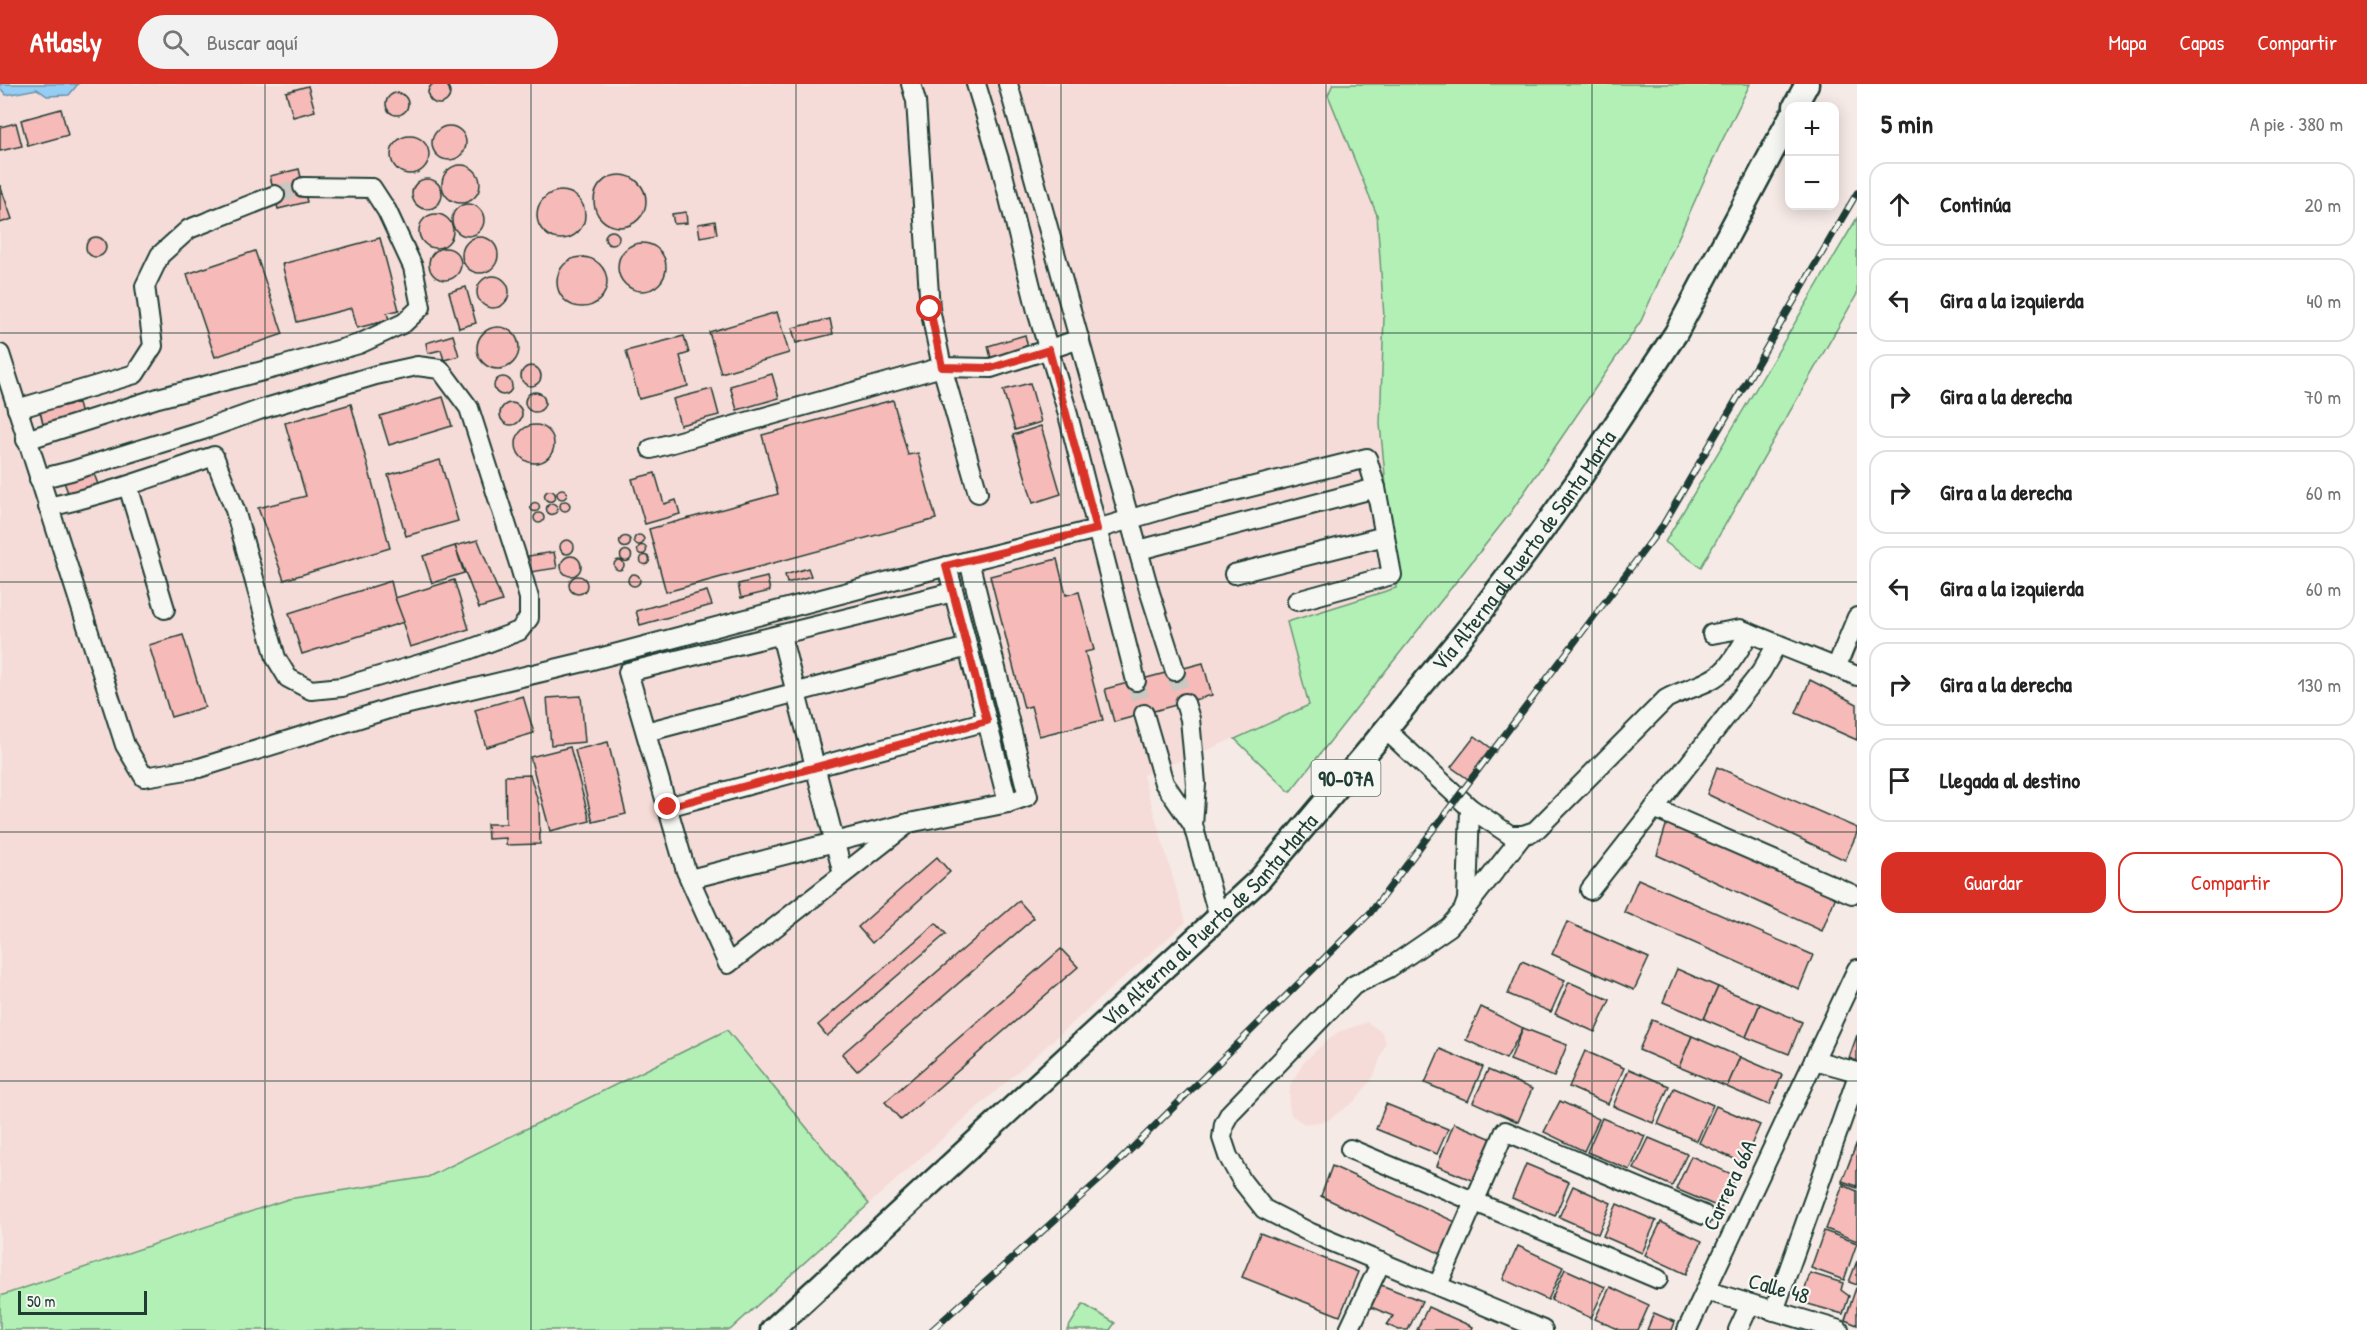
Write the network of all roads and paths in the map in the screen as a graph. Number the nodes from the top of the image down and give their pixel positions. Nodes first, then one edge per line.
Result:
1 (910, 84) edge
2 (976, 84) edge
3 (1008, 84) edge
4 (1807, 84) edge
5 (1798, 102) edge
6 (1785, 127) edge
7 (1029, 158) junction
8 (1001, 166) junction
9 (303, 187) tunnel mouth
10 (274, 195) tunnel mouth
11 (1080, 339) junction
12 (1049, 350) junction
13 (0, 354) edge
14 (942, 367) junction
15 (17, 409) junction
16 (203, 430) junction
17 (26, 440) junction
18 (651, 449) dead end
19 (214, 456) junction
20 (39, 478) junction
21 (128, 486) junction
22 (1376, 488) junction
23 (978, 493) dead end
24 (48, 507) junction
25 (1131, 518) junction
26 (1097, 529) junction
27 (1385, 536) junction
28 (1139, 550) junction
29 (969, 561) junction
30 (946, 566) junction
31 (1234, 574) dead end
32 (953, 592) junction
33 (1297, 601) dead end
34 (165, 609) dead end
35 (1857, 617) edge
36 (1750, 633) junction
37 (1712, 634) dead end
38 (781, 635) junction
39 (1777, 644) junction
40 (968, 647) junction
41 (1836, 668) junction
42 (1175, 671) tunnel mouth
43 (1857, 676) edge
44 (1136, 681) tunnel mouth
45 (796, 693) junction
46 (1185, 703) tunnel mouth
47 (1144, 714) tunnel mouth
48 (987, 721) junction
49 (1386, 730) junction
50 (646, 732) junction
51 (816, 767) junction
52 (1008, 803) junction
53 (668, 807) junction
54 (1654, 807) junction
55 (1470, 808) junction
56 (909, 823) junction
57 (1194, 825) junction
58 (1523, 836) junction
59 (835, 842) junction
60 (843, 874) junction
61 (690, 879) junction
62 (1590, 890) dead end
63 (1852, 894) dead end
64 (1462, 911) junction
65 (1218, 918) junction
66 (1856, 973) edge
67 (1814, 1060) junction
68 (1857, 1072) edge
69 (1857, 1078) edge
70 (1350, 1149) dead end
71 (1475, 1202) junction
72 (1704, 1215) dead end
73 (1381, 1262) junction
74 (1658, 1279) dead end
75 (1438, 1285) junction
76 (1707, 1291) junction
77 (1750, 1304) junction
78 (1774, 1311) junction
79 (772, 1330) edge
80 (1349, 1330) edge
81 (1544, 1330) edge
82 (1687, 1330) edge
83 (1738, 1330) edge
84 (1839, 1330) edge

1 - 14 street
2 - 8 street
3 - 7 street
4 - 5 main road
6 - 49 main road, Vía Alterna al Puerto de Santa Marta / 90-07A
7 - 8 street
7 - 11 street
8 - 12 street
9 - 17 street
10 - 15 street
11 - 12 street
11 - 25 street
12 - 14 street
12 - 26 street
13 - 15 street
14 - 18 street
14 - 23 street
15 - 17 street
16 - 19 street
16 - 19 street
16 - 20 street
17 - 20 street
19 - 21 street
20 - 24 street
21 - 24 street
21 - 34 street
22 - 25 street
22 - 27 street
22 - 28 street
24 - 30 street
25 - 26 street
25 - 28 street
26 - 29 street
26 - 44 street
27 - 31 street
27 - 33 street
28 - 42 street
29 - 30 street
29 - 52 street
30 - 32 street
32 - 38 street
32 - 40 street
35 - 41 street
36 - 37 street
36 - 39 street
36 - 58 street
38 - 45 street
38 - 50 street
39 - 41 street
39 - 54 street
40 - 45 street
40 - 48 street
41 - 43 street
45 - 50 street
45 - 51 street
46 - 57 street
47 - 57 street
48 - 51 street
48 - 52 street
49 - 55 street
49 - 65 main road, Vía Alterna al Puerto de Santa Marta / 90-07A
50 - 53 street
51 - 53 street
51 - 59 street
52 - 56 street
53 - 61 street
54 - 62 street
54 - 63 street
55 - 58 street
55 - 64 street
56 - 59 street
56 - 60 street
57 - 65 street
58 - 64 street
59 - 60 street
59 - 61 street
60 - 61 street
64 - 73 street
65 - 79 main road, Vía Alterna al Puerto de Santa Marta / 90-07A
66 - 67 street, Carrera 66A
67 - 68 street
67 - 76 street, Carrera 66A
69 - 78 street
70 - 71 street
71 - 72 street
71 - 74 street
71 - 75 street
73 - 75 street
73 - 80 street
75 - 81 street
76 - 77 street, Calle 48
76 - 82 street, Carrera 66A
77 - 78 street, Calle 48
77 - 83 street
78 - 84 street, Calle 48

